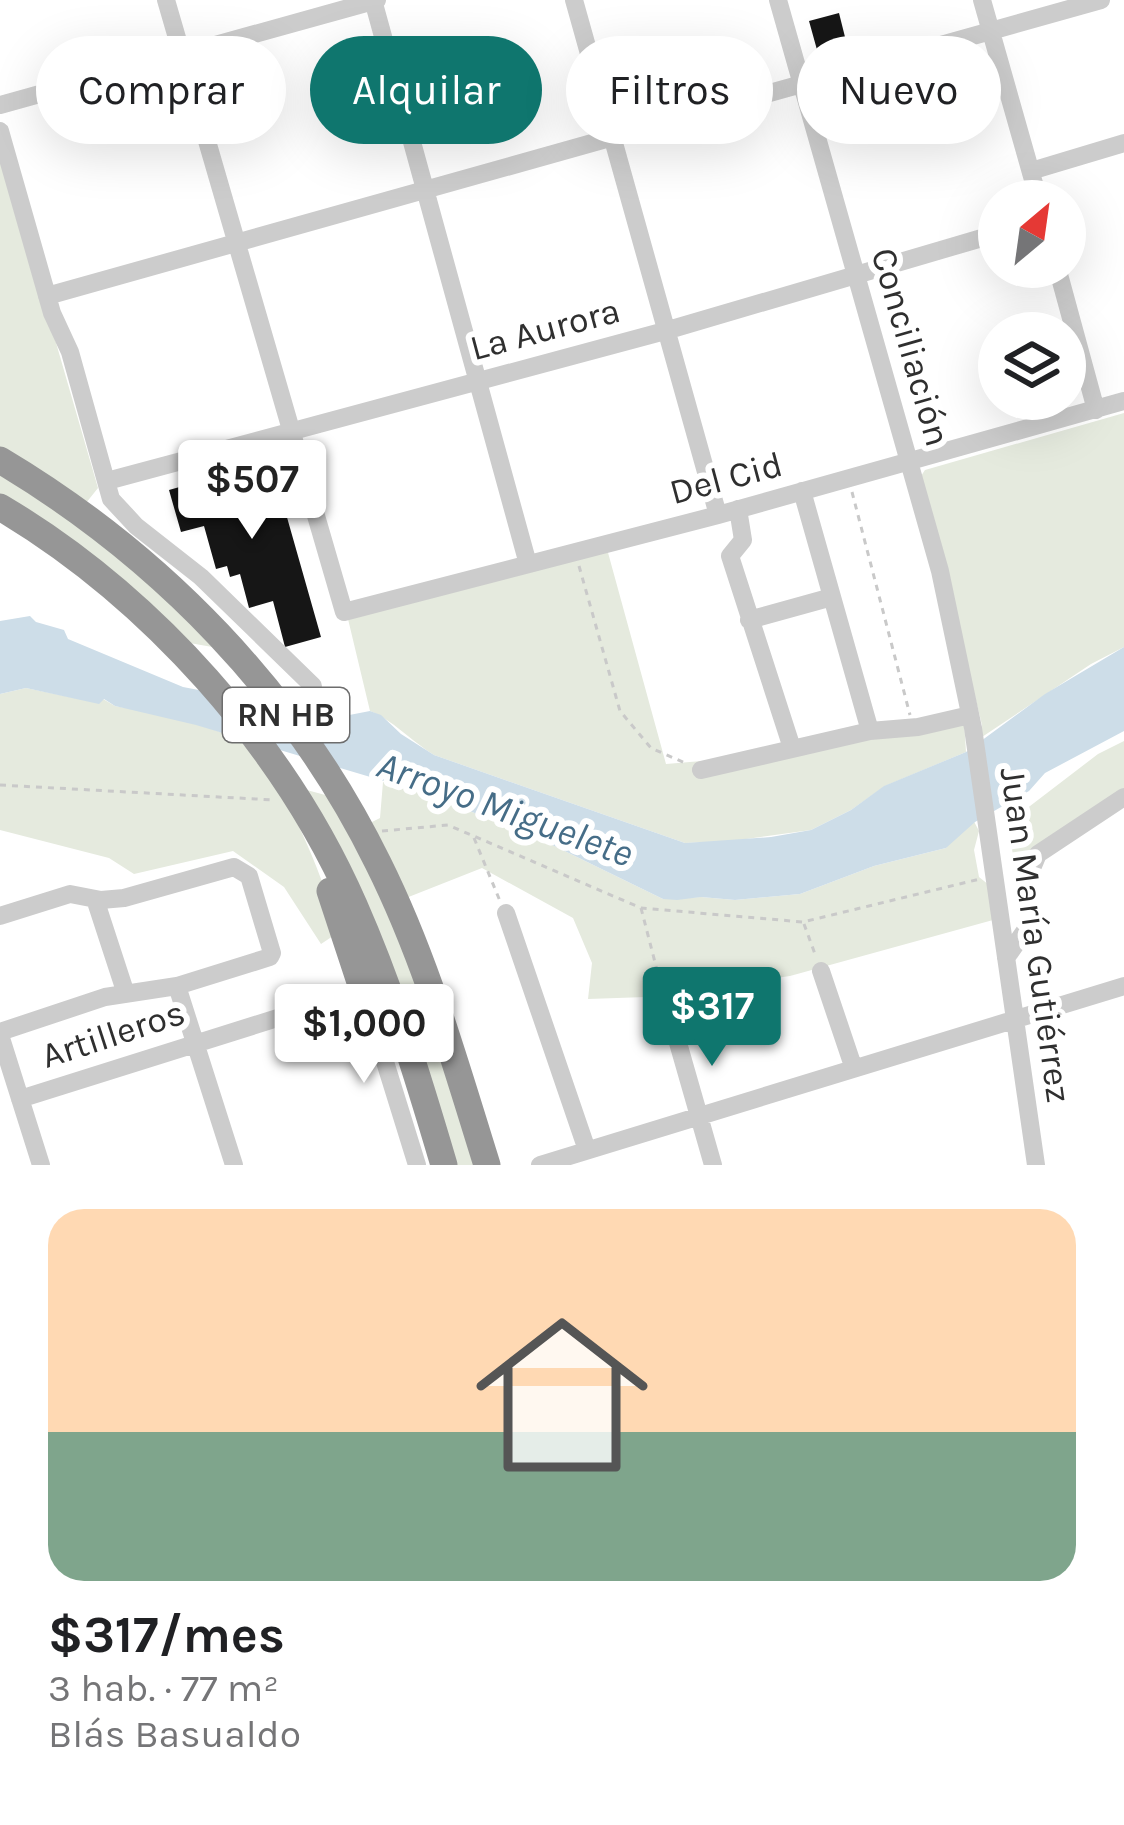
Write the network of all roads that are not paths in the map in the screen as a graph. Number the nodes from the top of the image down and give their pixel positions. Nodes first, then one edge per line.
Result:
1 (166, 0) edge
2 (375, 0) edge
3 (574, 0) edge
4 (778, 0) edge
5 (982, 0) edge
6 (1101, 0) edge
7 (992, 32) junction
8 (175, 36) edge
9 (247, 36) edge
10 (584, 36) edge
11 (977, 36) edge
12 (797, 66) edge
13 (36, 94) edge
14 (0, 104) edge
15 (0, 131) edge
16 (1124, 142) edge
17 (207, 144) edge
18 (591, 144) edge
19 (614, 144) edge
20 (819, 144) edge
21 (1030, 171) junction
22 (1033, 180) edge
23 (426, 190) junction
24 (978, 239) edge
25 (236, 242) junction
26 (857, 275) junction
27 (1063, 288) edge
28 (47, 296) junction
29 (665, 331) junction
30 (479, 381) junction
31 (1124, 401) edge
32 (1096, 410) junction
33 (288, 430) junction
34 (0, 460) edge
35 (908, 460) junction
36 (107, 481) junction
37 (802, 491) junction
38 (0, 507) edge
39 (738, 509) junction
40 (718, 514) junction
41 (528, 564) junction
42 (832, 597) junction
43 (749, 620) junction
44 (313, 686) dead end
45 (971, 722) junction
46 (870, 731) junction
47 (792, 748) junction
48 (701, 770) road end
49 (1124, 797) edge
50 (296, 801) junction
51 (95, 899) junction
52 (506, 913) road end
53 (0, 916) edge
54 (1006, 958) junction
55 (821, 971) road end
56 (177, 986) junction
57 (1124, 986) edge
58 (662, 988) road end
59 (363, 991) junction
60 (127, 994) junction
61 (1016, 1020) junction
62 (0, 1034) edge
63 (193, 1043) junction
64 (450, 1046) junction
65 (853, 1066) junction
66 (20, 1099) junction
67 (698, 1116) junction
68 (586, 1150) junction
69 (41, 1165) edge
70 (234, 1165) edge
71 (417, 1165) edge
72 (444, 1165) edge
73 (488, 1165) edge
74 (502, 1165) edge
75 (540, 1165) edge
76 (713, 1165) edge
77 (1036, 1165) edge

1 - 8 street
2 - 9 street
2 - 23 street
3 - 10 street
4 - 12 street, Conciliación
5 - 7 street
6 - 7 street
7 - 11 street
7 - 21 street
13 - 14 street
15 - 28 street
16 - 21 street
17 - 25 street
18 - 23 street
19 - 29 street
20 - 26 street, Conciliación
21 - 22 street
23 - 25 street
23 - 30 street
24 - 26 street, La Aurora
25 - 28 street
25 - 33 street
26 - 29 street, La Aurora
26 - 35 street, Conciliación
27 - 32 street
28 - 36 street
29 - 30 street, La Aurora
29 - 40 street
30 - 33 street, La Aurora
30 - 41 street
31 - 32 street, Del Cid
32 - 35 street, Del Cid
33 - 36 street, La Aurora
33 - 41 street, Del Cid
34 - 64 highway, RN HB
35 - 37 street, Del Cid
35 - 45 street, Conciliación
36 - 44 street
37 - 39 street, Del Cid
37 - 42 street
38 - 50 highway, RN HB
39 - 40 street, Del Cid
39 - 43 street
40 - 41 street, Del Cid
42 - 43 street
42 - 46 street
43 - 47 street
45 - 46 street
45 - 54 street, Juan María Gutiérrez
46 - 47 street
47 - 48 street
49 - 54 street
50 - 59 highway
50 - 72 highway, RN HB
51 - 53 street
51 - 56 street
51 - 60 street
52 - 68 street
54 - 61 street, Juan María Gutiérrez
55 - 65 street
56 - 60 street
56 - 63 street
57 - 61 street
58 - 67 street
59 - 63 street, Artilleros
59 - 71 street
60 - 62 street
61 - 65 street
61 - 77 street, Juan María Gutiérrez
62 - 66 street
63 - 66 street, Artilleros
63 - 70 street
64 - 73 highway, RN HB
64 - 74 highway
65 - 67 street
66 - 69 street
67 - 68 street
67 - 76 street
68 - 75 street

